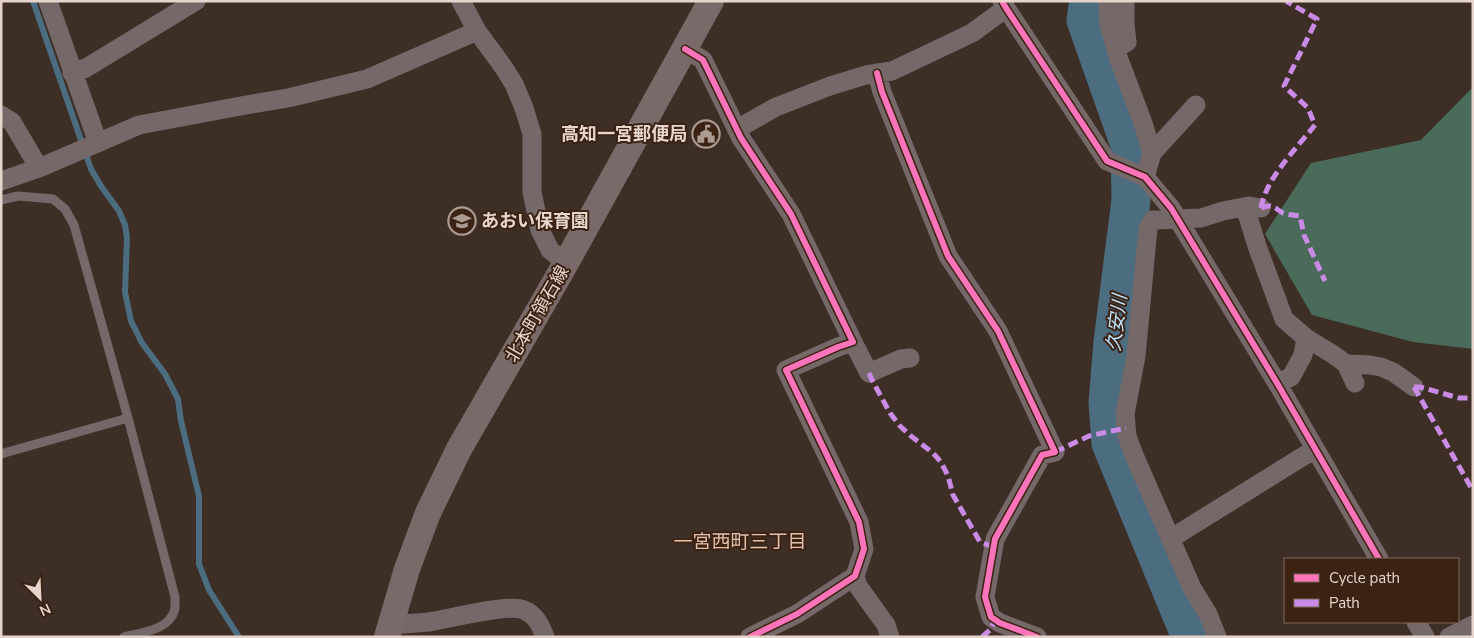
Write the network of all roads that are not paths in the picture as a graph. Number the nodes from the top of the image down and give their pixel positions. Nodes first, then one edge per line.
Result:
1 (48, 1) edge
2 (196, 1) edge
3 (461, 1) edge
4 (711, 1) edge
5 (1108, 1) edge
6 (1125, 1) edge
7 (1004, 5) edge
8 (477, 31) junction
9 (685, 49) junction
10 (1116, 49) junction
11 (72, 73) junction
12 (877, 74) junction
13 (1196, 105) dead end
14 (1, 115) edge
15 (737, 129) junction
16 (89, 147) junction
17 (1152, 153) junction
18 (39, 168) junction
19 (1145, 177) junction
20 (1, 181) edge
21 (1, 200) edge
22 (1177, 219) junction
23 (566, 263) junction
24 (1306, 338) junction
25 (853, 342) junction
26 (910, 358) dead end
27 (1346, 364) junction
28 (1277, 383) junction
29 (1355, 384) dead end
30 (1414, 387) dead end
31 (128, 418) junction
32 (1314, 449) junction
33 (1, 454) edge
34 (1170, 539) junction
35 (1378, 558) edge
36 (855, 576) junction
37 (1417, 623) edge
38 (1473, 625) edge
39 (388, 631) edge
40 (124, 637) edge
41 (545, 637) edge
42 (750, 637) edge
43 (890, 637) edge
44 (1037, 637) edge
45 (1217, 637) edge
46 (1425, 637) edge
47 (1449, 637) edge

1 - 11 street
2 - 11 street
3 - 8 street
4 - 9 main road, 北本町領石線
5 - 10 street
6 - 10 street
7 - 12 street
7 - 19 street
8 - 16 street
8 - 23 street
9 - 15 street
9 - 23 main road, 北本町領石線
10 - 17 street
11 - 16 street
12 - 15 street
12 - 44 street
13 - 17 street
14 - 18 street
15 - 25 street
16 - 18 street
17 - 19 street
18 - 20 street
19 - 22 street
21 - 31 lane
22 - 24 street
22 - 28 street
22 - 34 street
23 - 39 main road, 北本町領石線
24 - 27 street
24 - 28 street
25 - 26 street
25 - 36 street
27 - 29 street
27 - 30 street
28 - 32 street
31 - 33 lane
31 - 40 lane
32 - 34 street
32 - 35 street
34 - 45 street
36 - 42 street
36 - 43 street
37 - 46 street
38 - 47 street
39 - 41 street

